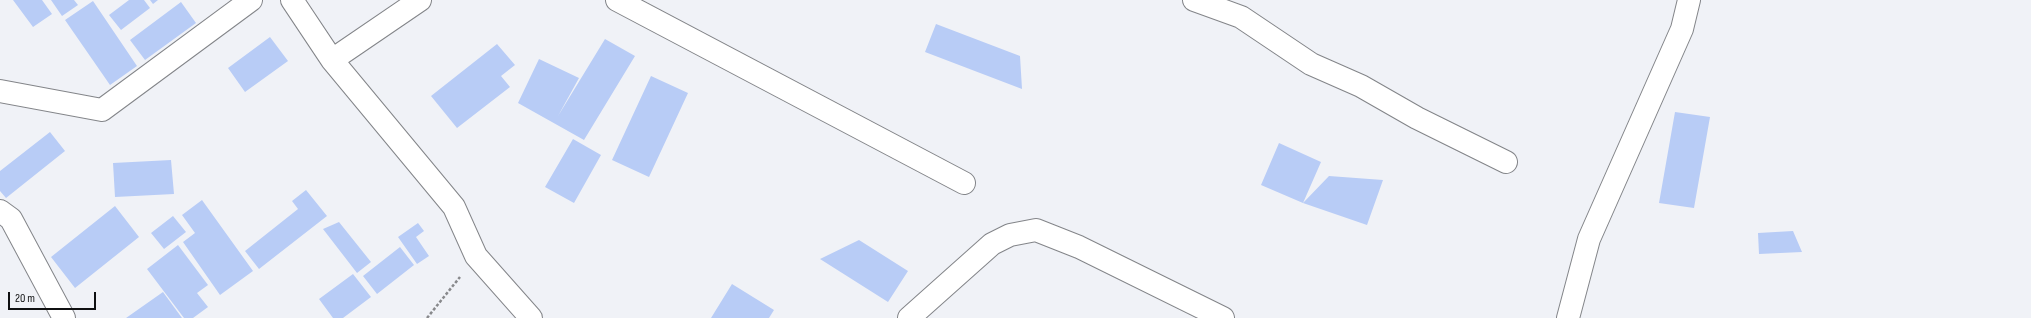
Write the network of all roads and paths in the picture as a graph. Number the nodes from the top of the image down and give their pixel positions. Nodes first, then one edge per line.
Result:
1 (251, 0) edge
2 (292, 0) edge
3 (420, 0) edge
4 (617, 0) edge
5 (1194, 0) edge
6 (1690, 0) edge
7 (332, 60) junction
8 (0, 91) edge
9 (1506, 162) dead end
10 (964, 182) dead end
11 (0, 211) edge
12 (476, 256) junction
13 (64, 318) edge
14 (427, 318) edge
15 (531, 318) edge
16 (909, 318) edge
17 (1223, 318) edge
18 (1568, 318) edge

1 - 8 street
2 - 7 street
3 - 7 street
4 - 10 street
5 - 9 street
6 - 18 street
7 - 12 street
11 - 13 street
12 - 14 path
12 - 15 street
16 - 17 street

